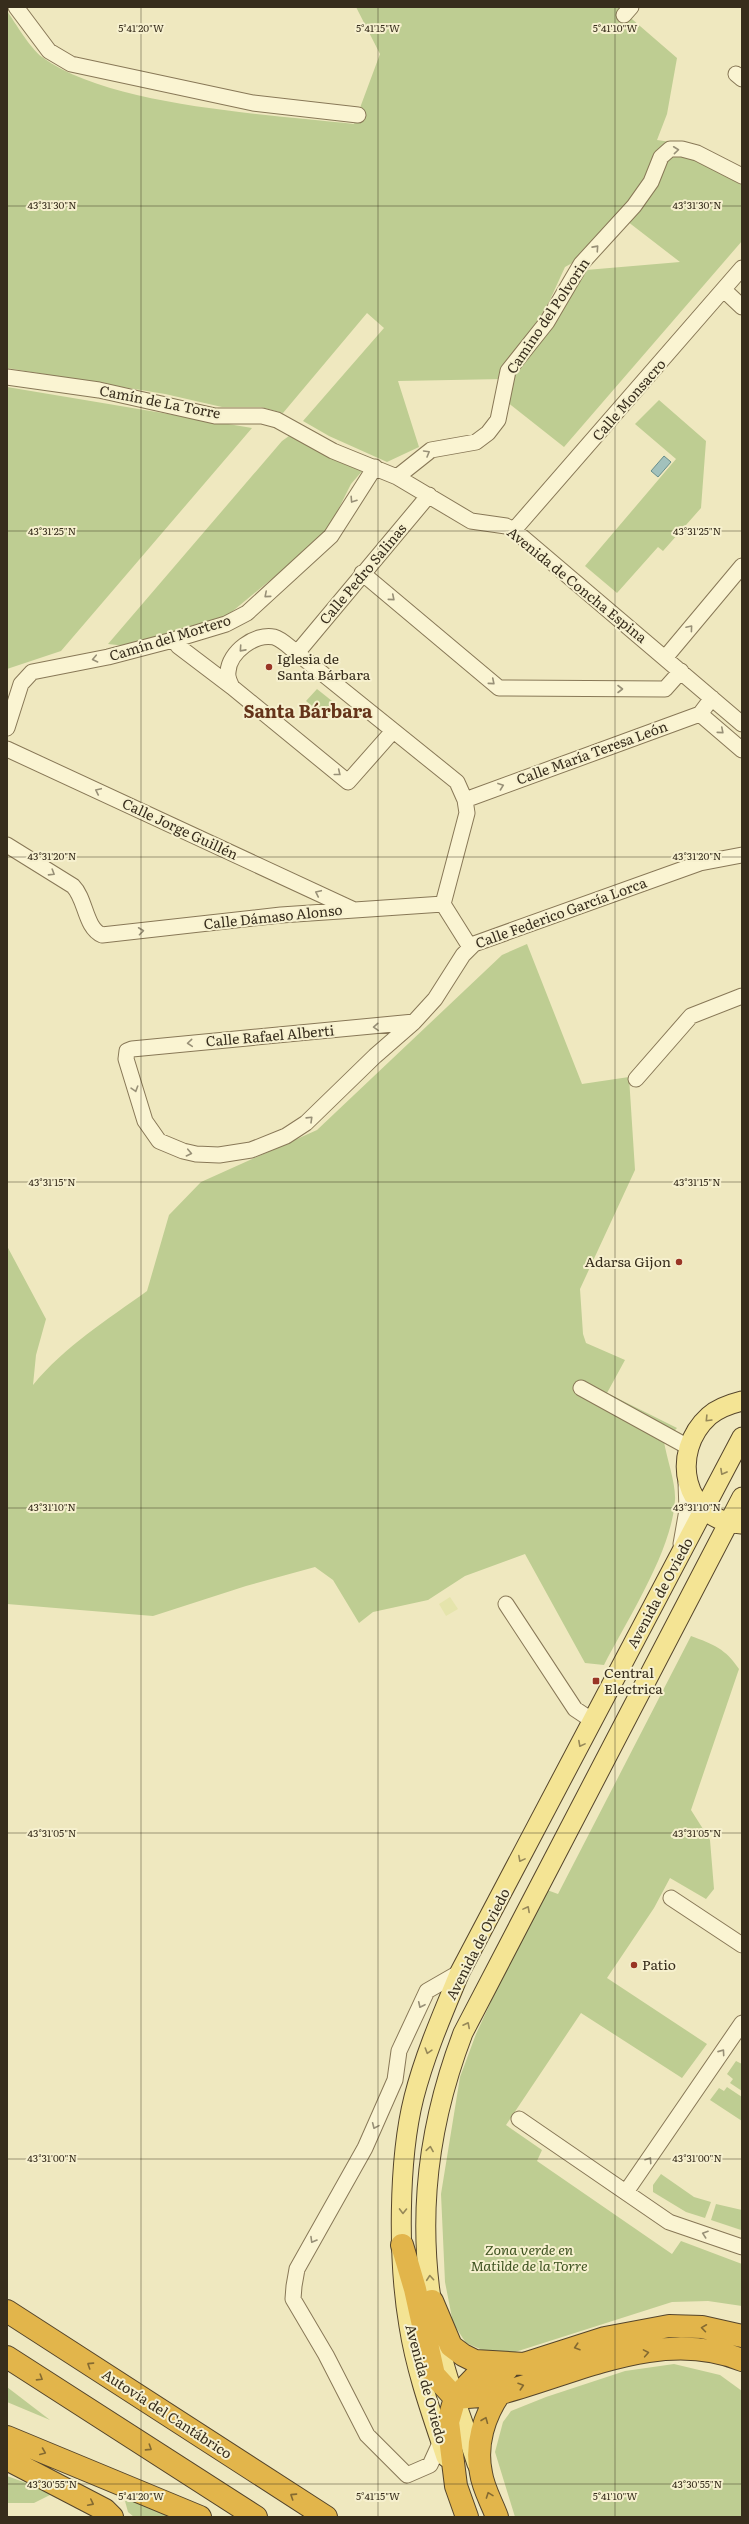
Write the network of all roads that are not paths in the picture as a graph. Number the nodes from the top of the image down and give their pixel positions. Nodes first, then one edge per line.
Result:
1 (16, 7) edge
2 (358, 114) dead end
3 (742, 176) edge
4 (742, 268) edge
5 (724, 290) junction
6 (742, 307) edge
7 (7, 377) edge
8 (375, 467) junction
9 (397, 477) junction
10 (429, 495) junction
11 (514, 530) junction
12 (742, 566) edge
13 (362, 573) junction
14 (178, 646) dead end
15 (297, 653) junction
16 (665, 658) junction
17 (681, 671) junction
18 (232, 687) junction
19 (712, 698) junction
20 (700, 714) junction
21 (742, 724) edge
22 (7, 728) edge
23 (393, 731) junction
24 (7, 749) edge
25 (742, 750) edge
26 (465, 800) junction
27 (7, 845) edge
28 (742, 855) edge
29 (443, 904) junction
30 (353, 909) junction
31 (470, 947) junction
32 (742, 996) edge
33 (414, 1022) junction
34 (636, 1079) dead end
35 (154, 1136) joint
36 (581, 1388) dead end
37 (742, 1395) edge
38 (734, 1403) edge
39 (742, 1437) edge
40 (690, 1448) junction
41 (686, 1476) junction
42 (741, 1500) edge
43 (704, 1511) junction
44 (738, 1526) edge
45 (675, 1562) junction
46 (506, 1604) dead end
47 (593, 1722) junction
48 (671, 1898) dead end
49 (742, 1945) edge
50 (460, 1972) junction
51 (742, 2023) edge
52 (519, 2119) dead end
53 (626, 2192) junction
54 (402, 2245) junction
55 (742, 2247) edge
56 (432, 2301) junction
57 (7, 2312) edge
58 (742, 2336) edge
59 (7, 2358) edge
60 (742, 2360) edge
61 (524, 2364) junction
62 (500, 2393) junction
63 (455, 2398) junction
64 (7, 2437) edge
65 (441, 2441) junction
66 (7, 2459) edge
67 (480, 2473) junction
68 (456, 2486) junction
69 (112, 2517) edge
70 (200, 2517) edge
71 (256, 2517) edge
72 (326, 2517) edge
73 (467, 2517) edge
74 (497, 2517) edge

1 - 2 street
9 -> 3 street, Camino del Polvorin
4 - 5 street, Calle Monsacro
5 - 6 street
5 - 11 street, Calle Monsacro
7 - 8 street, Camín de La Torre
8 - 9 street, Avenida de Concha Espina
8 -> 22 street, Camín del Mortero
9 - 10 street, Avenida de Concha Espina
10 - 11 street, Avenida de Concha Espina
10 - 13 street, Calle Pedro Salinas
11 - 16 street, Avenida de Concha Espina
16 -> 12 street
13 - 15 street, Calle Pedro Salinas
13 -> 17 street
14 - 18 street
15 -> 18 street
15 - 23 street
16 - 17 street, Avenida de Concha Espina
17 - 19 street, Avenida de Concha Espina
18 -> 23 street
19 - 20 street
19 - 21 street, Avenida de Concha Espina
20 -> 25 street
26 -> 20 street, Calle María Teresa León
23 - 26 street
30 -> 24 street, Calle Jorge Guillén
26 - 29 street
27 -> 30 street, Calle Dámaso Alonso
28 - 31 street, Calle Federico García Lorca
29 - 30 street, Calle Dámaso Alonso
29 - 31 street
31 - 33 street, Calle Federico García Lorca
32 - 34 street
35 -> 33 street, Calle Federico García Lorca
33 -> 35 street, Calle Rafael Alberti
36 - 40 street
37 - 38 street
38 -> 40 main road
39 -> 43 main road, Avenida de Oviedo
40 - 41 main road
41 - 43 main road
41 - 45 street
42 - 44 main road
43 - 44 main road
43 - 45 main road, Avenida de Oviedo
56 -> 44 main road, Avenida de Oviedo
45 - 47 main road, Avenida de Oviedo
46 - 47 street
47 -> 50 main road, Avenida de Oviedo
48 - 49 street
50 -> 54 main road, Avenida de Oviedo
50 -> 65 street
53 -> 51 street
52 - 53 street
55 -> 53 street
54 - 63 highway
54 - 65 main road, Avenida de Oviedo
56 - 61 highway
56 - 63 main road, Avenida de Oviedo
72 -> 57 highway, Autovía del Cantábrico
58 -> 61 highway
59 -> 71 highway
62 -> 60 highway
61 - 63 highway
62 - 63 highway
67 -> 62 highway
63 - 67 main road, Avenida de Oviedo
63 - 68 highway
64 -> 70 highway
65 - 68 main road, Avenida de Oviedo
66 -> 69 highway
74 -> 67 highway, Avenida de Oviedo
68 - 73 highway, Avenida de Oviedo

